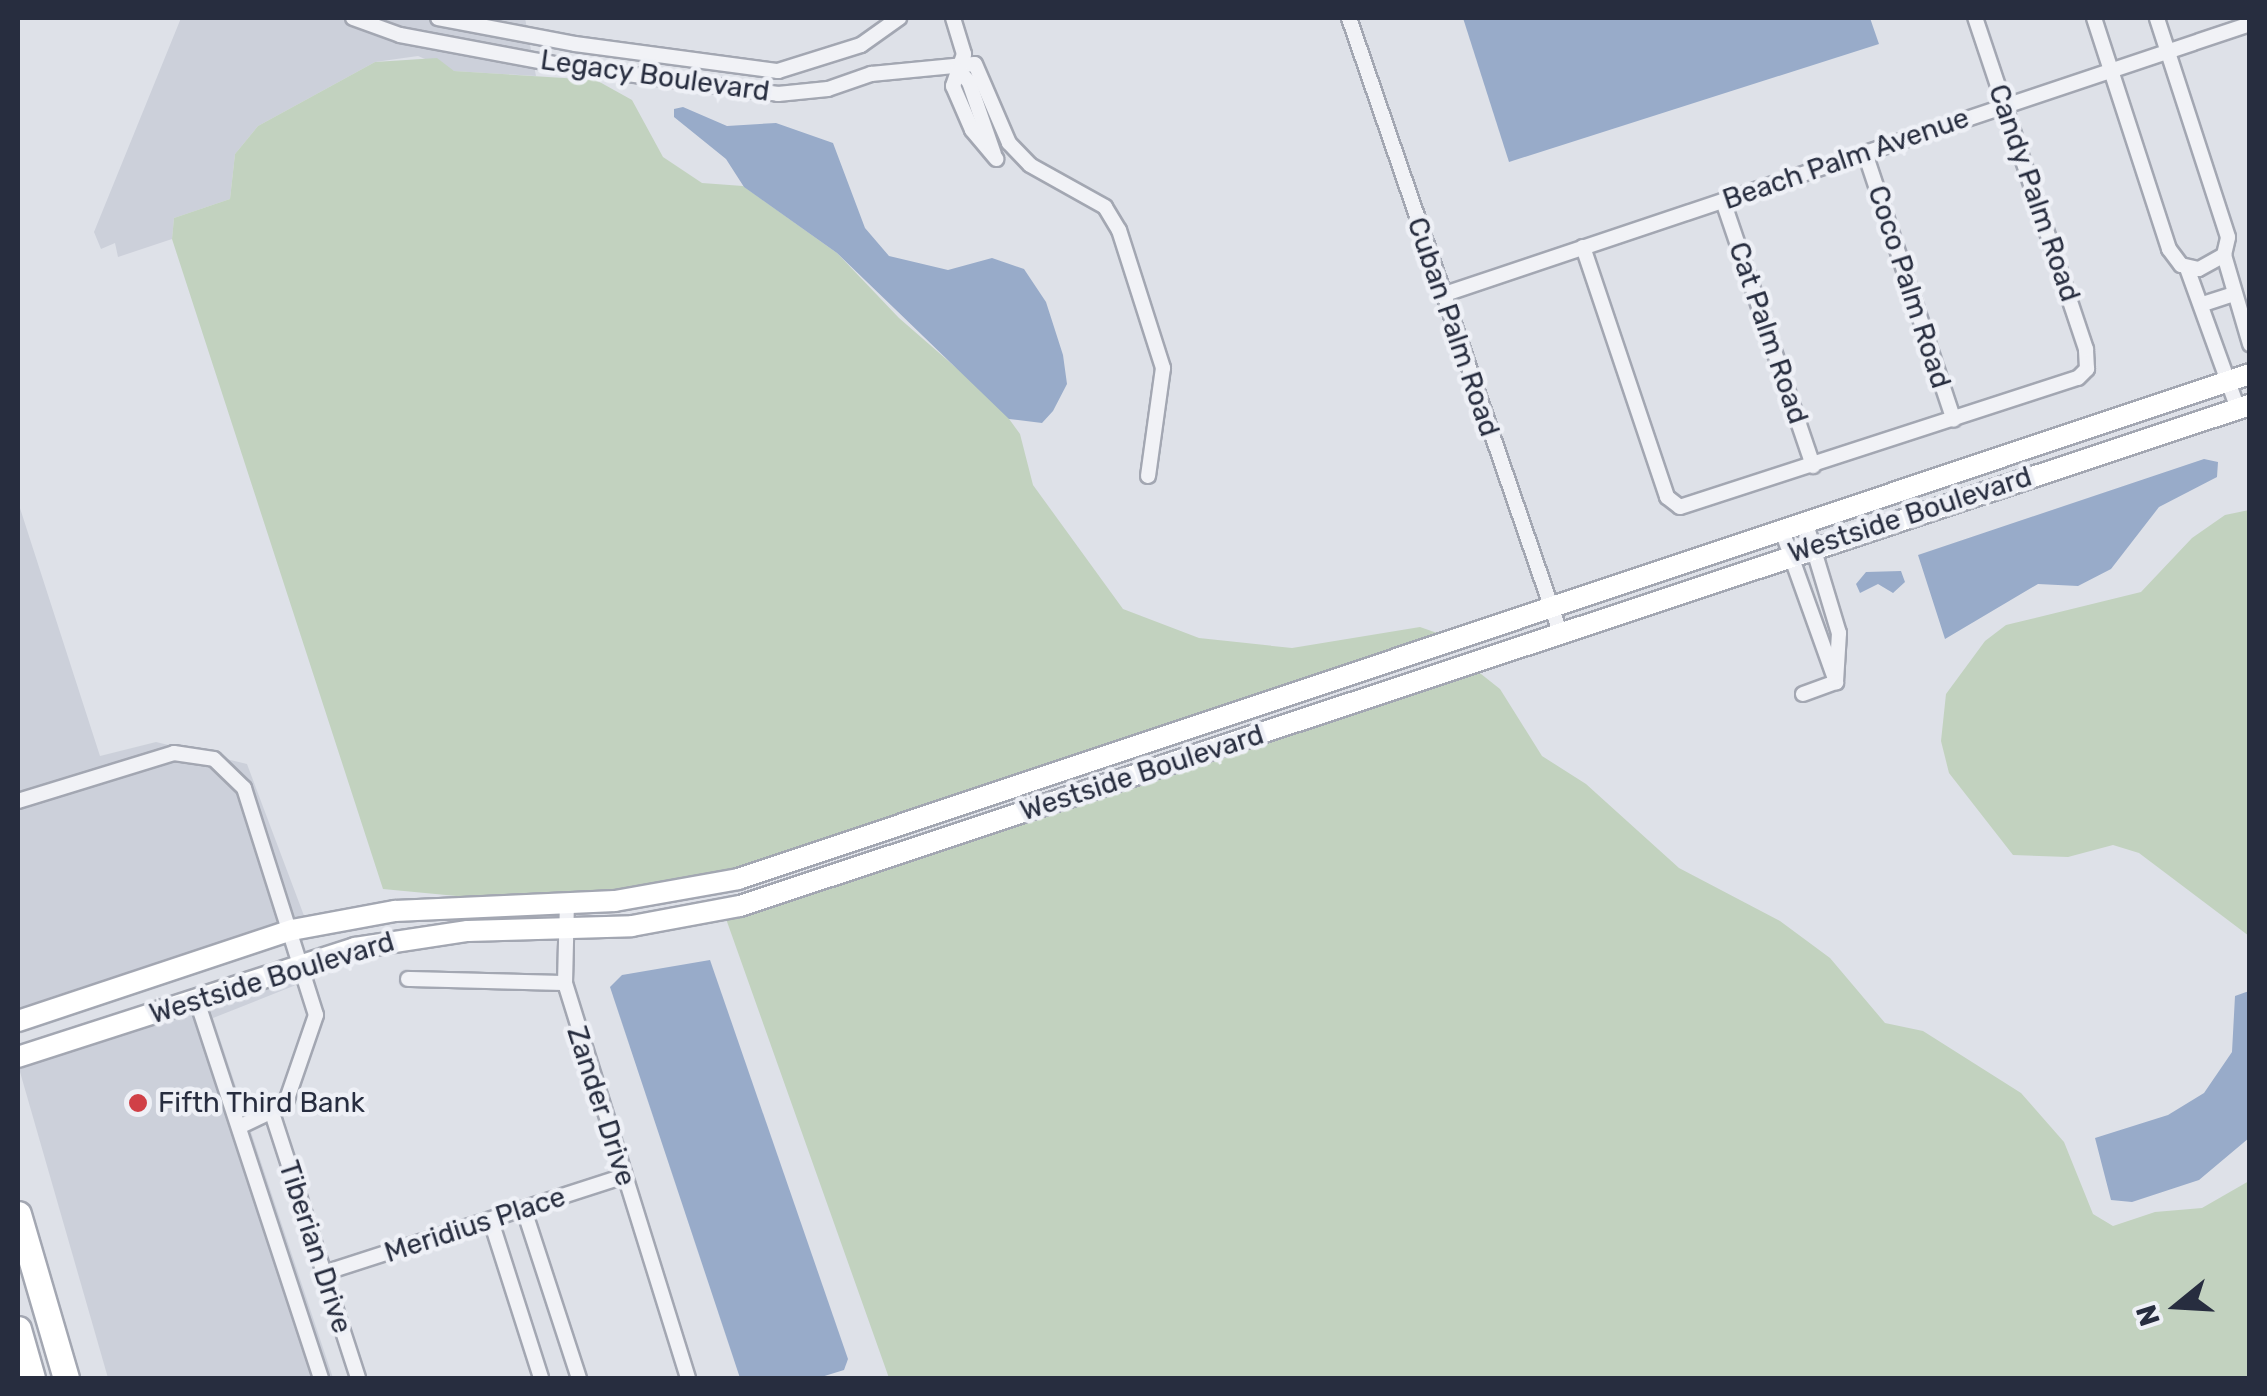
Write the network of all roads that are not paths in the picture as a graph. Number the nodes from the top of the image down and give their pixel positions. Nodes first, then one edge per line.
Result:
1 (353, 18) edge
2 (438, 18) edge
3 (899, 18) edge
4 (953, 18) edge
5 (1349, 18) edge
6 (1975, 18) edge
7 (2094, 18) edge
8 (2157, 18) edge
9 (2250, 24) edge
10 (2168, 52) junction
11 (958, 70) junction
12 (2111, 71) junction
13 (2004, 106) junction
14 (1009, 143) junction
15 (1865, 153) junction
16 (1723, 200) junction
17 (1583, 248) junction
18 (2224, 255) junction
19 (2186, 268) junction
20 (2233, 294) junction
21 (1442, 295) junction
22 (2203, 304) junction
23 (2250, 344) edge
24 (2250, 374) edge
25 (2228, 381) junction
26 (2244, 407) edge
27 (1954, 420) junction
28 (1813, 466) junction
29 (1148, 476) dead end
30 (1806, 524) junction
31 (1782, 528) junction
32 (1813, 547) junction
33 (1790, 554) junction
34 (1832, 608) junction
35 (1548, 610) junction
36 (1810, 615) junction
37 (1561, 636) junction
38 (1836, 682) junction
39 (1802, 694) dead end
40 (18, 801) edge
41 (567, 902) junction
42 (292, 930) junction
43 (568, 931) junction
44 (303, 964) junction
45 (408, 979) dead end
46 (566, 983) junction
47 (196, 998) junction
48 (18, 1022) edge
49 (18, 1058) edge
50 (273, 1116) junction
51 (239, 1127) junction
52 (625, 1176) junction
53 (524, 1210) junction
54 (18, 1214) edge
55 (490, 1221) junction
56 (324, 1274) junction
57 (18, 1328) edge
58 (32, 1378) edge
59 (66, 1378) edge
60 (321, 1378) edge
61 (358, 1378) edge
62 (541, 1378) edge
63 (579, 1378) edge
64 (688, 1378) edge

1 - 11 street, Legacy Boulevard
2 - 3 street, Legacy Boulevard
4 - 11 street
5 - 21 street, Cuban Palm Road
6 - 13 street, Candy Palm Road
7 - 12 street
8 - 10 street
9 - 10 street, Beach Palm Avenue
10 - 12 street, Beach Palm Avenue
10 - 18 street
11 - 14 street, Legacy Boulevard
11 - 14 street
12 - 13 street, Beach Palm Avenue
12 - 19 street
13 - 15 street, Beach Palm Avenue
13 - 27 street, Candy Palm Road
14 - 29 street
15 - 16 street, Beach Palm Avenue
15 - 27 street, Coco Palm Road
16 - 17 street, Beach Palm Avenue
16 - 28 street, Cat Palm Road
17 - 21 street, Beach Palm Avenue
17 - 28 street
18 - 19 street
18 - 20 street
19 - 22 street
20 - 22 street
20 - 23 street
21 - 35 street, Cuban Palm Road
22 - 25 street
24 - 25 street, Westside Boulevard
25 - 26 street
25 - 30 street, Westside Boulevard
26 - 32 street, Westside Boulevard
27 - 28 street
30 - 31 street, Westside Boulevard
30 - 32 street
31 - 33 street
31 - 35 street, Westside Boulevard
32 - 33 street, Westside Boulevard
32 - 34 street
33 - 36 street
33 - 37 street, Westside Boulevard
34 - 36 street
34 - 38 street
35 - 37 street, Cuban Palm Road
35 - 41 street, Westside Boulevard
36 - 38 street
37 - 43 street, Westside Boulevard
38 - 39 street
40 - 42 street
41 - 42 street, Westside Boulevard
41 - 43 street, Zander Drive
42 - 44 street
42 - 48 street, Westside Boulevard
43 - 44 street, Westside Boulevard
43 - 46 street, Zander Drive
44 - 47 street, Westside Boulevard
44 - 50 street
45 - 46 street
46 - 52 street, Zander Drive
47 - 49 street, Westside Boulevard
47 - 51 street
50 - 51 street
50 - 56 street, Tiberian Drive
51 - 60 street
52 - 53 street, Meridius Place
52 - 64 street, Zander Drive
53 - 55 street, Meridius Place
53 - 63 street
54 - 59 highway
55 - 56 street, Meridius Place
55 - 62 street
56 - 61 street, Tiberian Drive
57 - 58 highway

